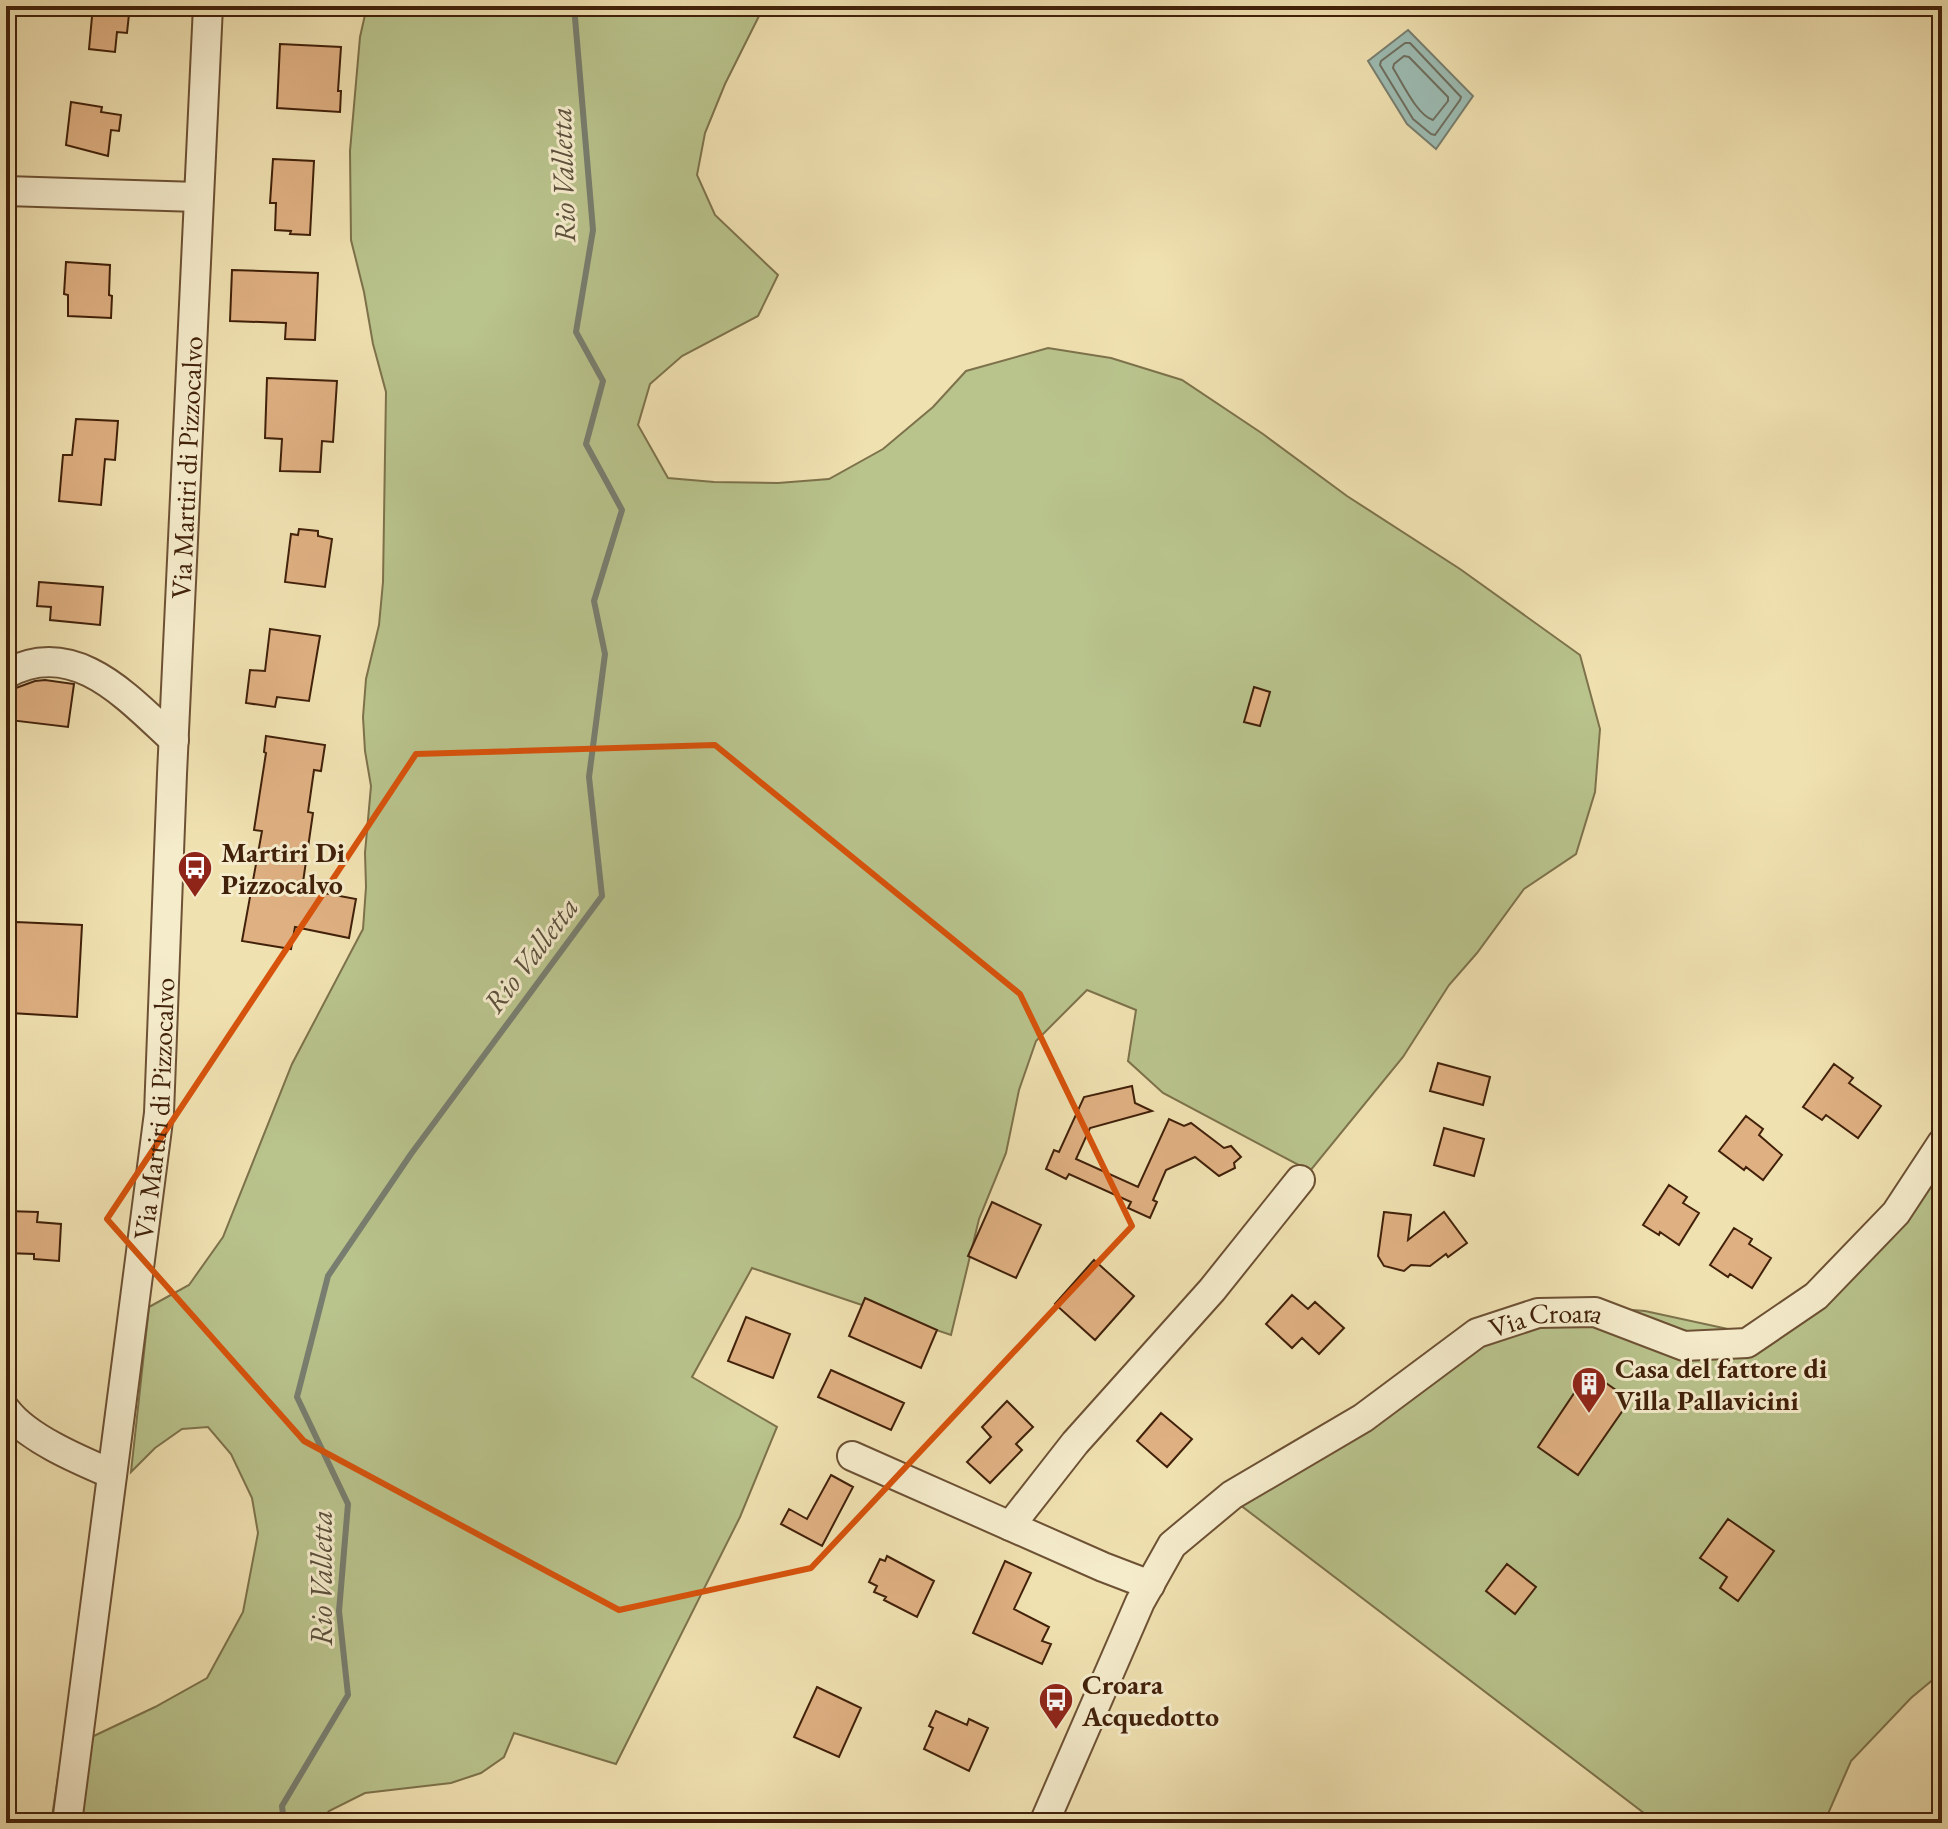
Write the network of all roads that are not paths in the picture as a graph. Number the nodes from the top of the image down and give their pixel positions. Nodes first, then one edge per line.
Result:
1 (208, 6) edge
2 (6, 191) edge
3 (198, 197) junction
4 (6, 674) edge
5 (174, 740) junction
6 (1942, 1143) edge
7 (1300, 1180) dead end
8 (6, 1410) edge
9 (852, 1456) dead end
10 (112, 1474) junction
11 (1010, 1526) junction
12 (1150, 1585) junction
13 (67, 1823) edge
14 (1044, 1823) edge

1 - 3 street, Via Martiri di Pizzocalvo
2 - 3 street
3 - 5 street, Via Martiri di Pizzocalvo
4 - 5 street
5 - 10 street, Via Martiri di Pizzocalvo
6 - 12 street, Via Croara
7 - 11 street
8 - 10 street
9 - 11 street
10 - 13 street, Via Martiri di Pizzocalvo
11 - 12 street
12 - 14 street, Via Croara

